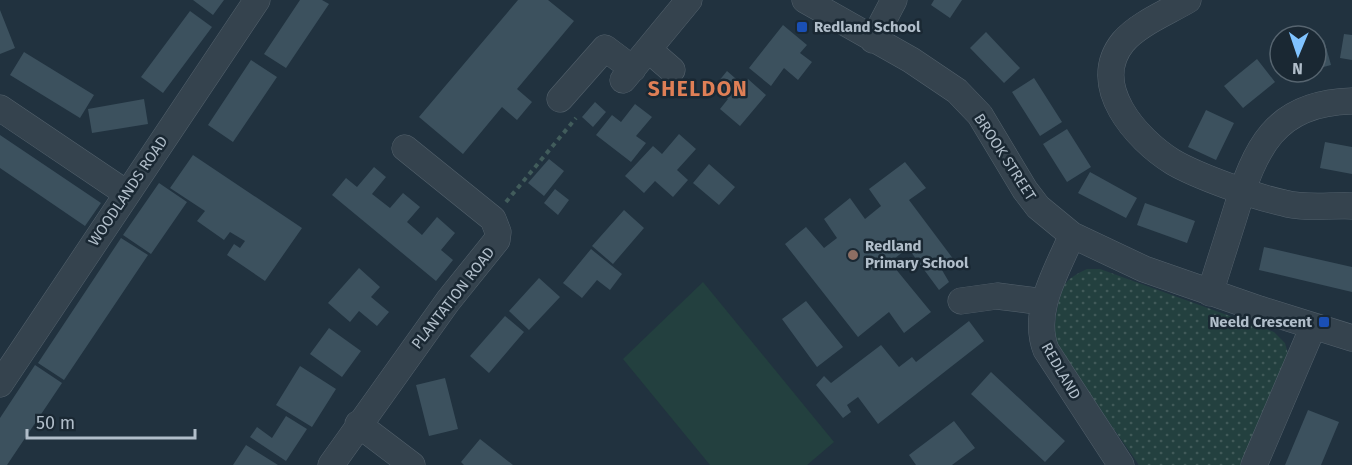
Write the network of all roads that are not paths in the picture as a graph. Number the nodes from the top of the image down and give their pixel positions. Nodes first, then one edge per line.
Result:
1 (257, 0) edge
2 (689, 0) edge
3 (805, 0) edge
4 (894, 0) edge
5 (1188, 0) edge
6 (873, 40) junction
7 (635, 66) junction
8 (672, 70) dead end
9 (1352, 101) edge
10 (569, 107) road end
11 (0, 108) edge
12 (405, 148) dead end
13 (1242, 189) junction
14 (126, 193) junction
15 (1352, 206) edge
16 (1072, 235) junction
17 (1210, 293) junction
18 (961, 301) dead end
19 (1044, 302) junction
20 (1313, 327) junction
21 (1352, 338) edge
22 (0, 384) edge
23 (358, 424) junction
24 (331, 465) edge
25 (412, 465) edge
26 (1120, 465) edge
27 (1254, 465) edge

1 - 14 street, WOODLANDS ROAD
2 - 7 street
3 - 6 street, BROOK STREET
4 - 6 street
5 - 13 street
6 - 16 street, BROOK STREET
7 - 8 street
7 - 10 street
9 - 13 street
11 - 14 street
12 - 23 street, PLANTATION ROAD
13 - 15 street
13 - 17 street
14 - 22 street, WOODLANDS ROAD
16 - 17 street, BROOK STREET
16 - 19 street, REDLAND
17 - 20 street, BROOK STREET
18 - 19 street
19 - 26 street, REDLAND
20 - 21 street, BROOK STREET
20 - 27 street
23 - 24 street, PLANTATION ROAD
23 - 25 street

